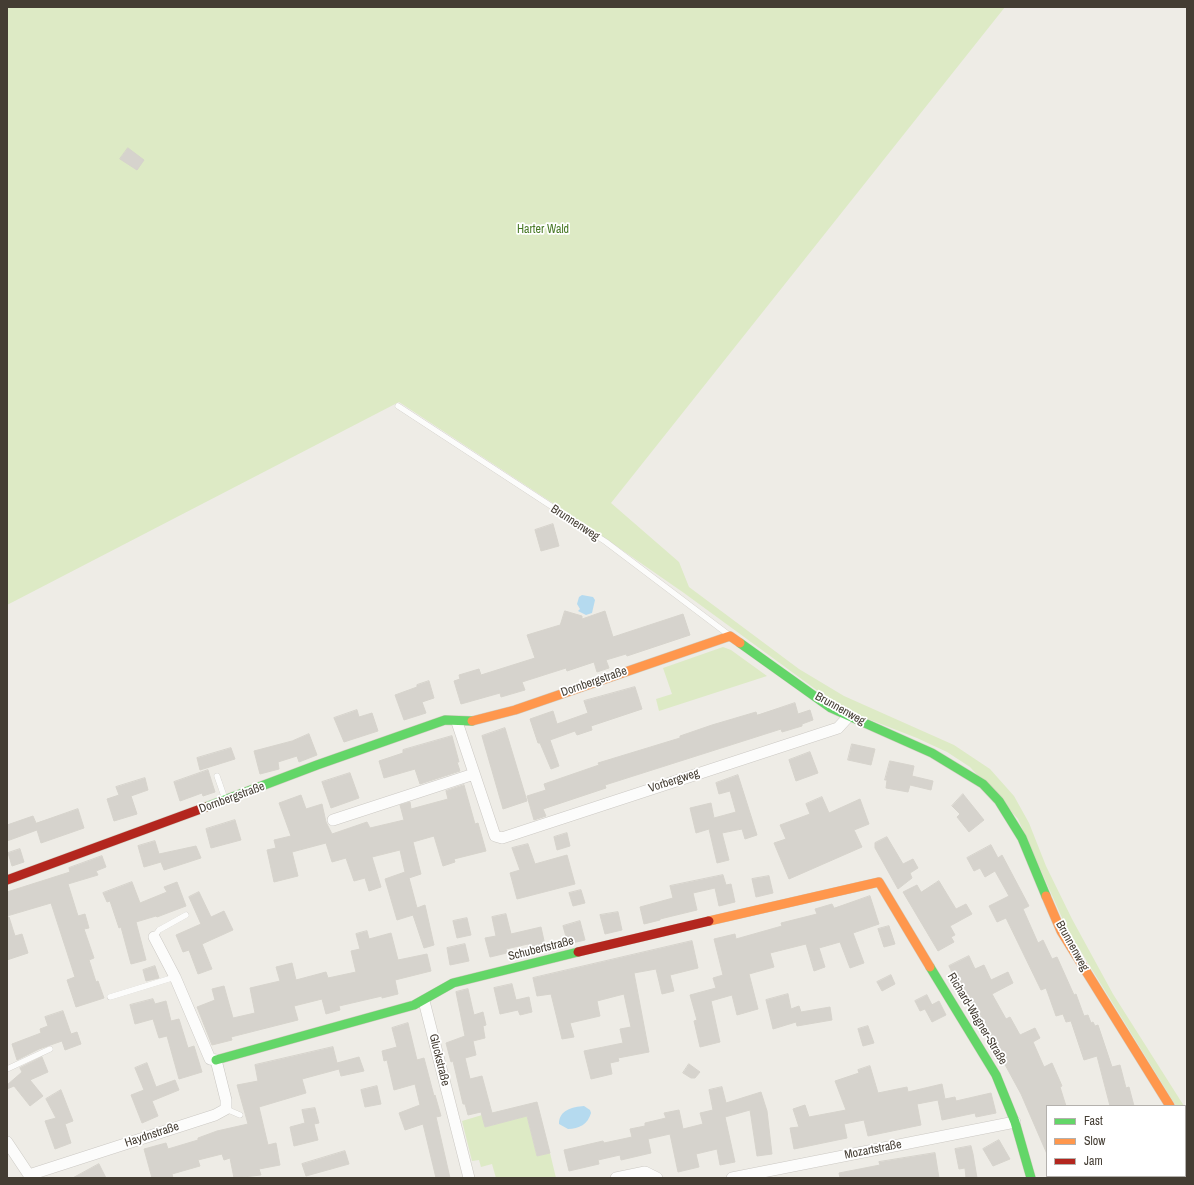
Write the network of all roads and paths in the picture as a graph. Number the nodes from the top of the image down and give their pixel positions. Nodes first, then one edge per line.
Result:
1 (398, 406) dead end
2 (730, 636) junction
3 (848, 717) junction
4 (457, 722) junction
5 (474, 774) junction
6 (218, 776) dead end
7 (225, 800) junction
8 (333, 820) dead end
9 (7, 880) edge
10 (879, 882) joint
11 (186, 915) dead end
12 (154, 937) joint
13 (175, 977) junction
14 (110, 997) dead end
15 (424, 1001) junction
16 (50, 1049) dead end
17 (216, 1060) junction
18 (7, 1069) edge
19 (1169, 1105) edge
20 (226, 1109) junction
21 (240, 1115) dead end
22 (1015, 1122) junction
23 (7, 1142) edge
24 (30, 1177) edge
25 (470, 1178) edge
26 (616, 1178) edge
27 (657, 1178) edge
28 (732, 1178) edge
29 (1031, 1178) edge

1 - 2 lane, Brunnenweg
2 - 3 street, Brunnenweg
2 - 4 street, Dornbergstraße
3 - 5 street, Vorbergweg
3 - 19 street, Brunnenweg
4 - 5 street
4 - 7 street, Dornbergstraße
5 - 8 street
6 - 7 lane
7 - 9 street, Dornbergstraße
10 - 15 street, Schubertstraße
10 - 22 street, Richard-Wagner-Straße
11 - 12 lane
12 - 13 street
13 - 14 lane
13 - 17 street
15 - 17 street, Schubertstraße
15 - 25 street, Gluckstraße
16 - 18 lane
17 - 20 street
20 - 21 lane
20 - 24 street, Haydnstraße
22 - 28 street, Mozartstraße
22 - 29 street, Richard-Wagner-Straße
23 - 24 street
26 - 27 street

